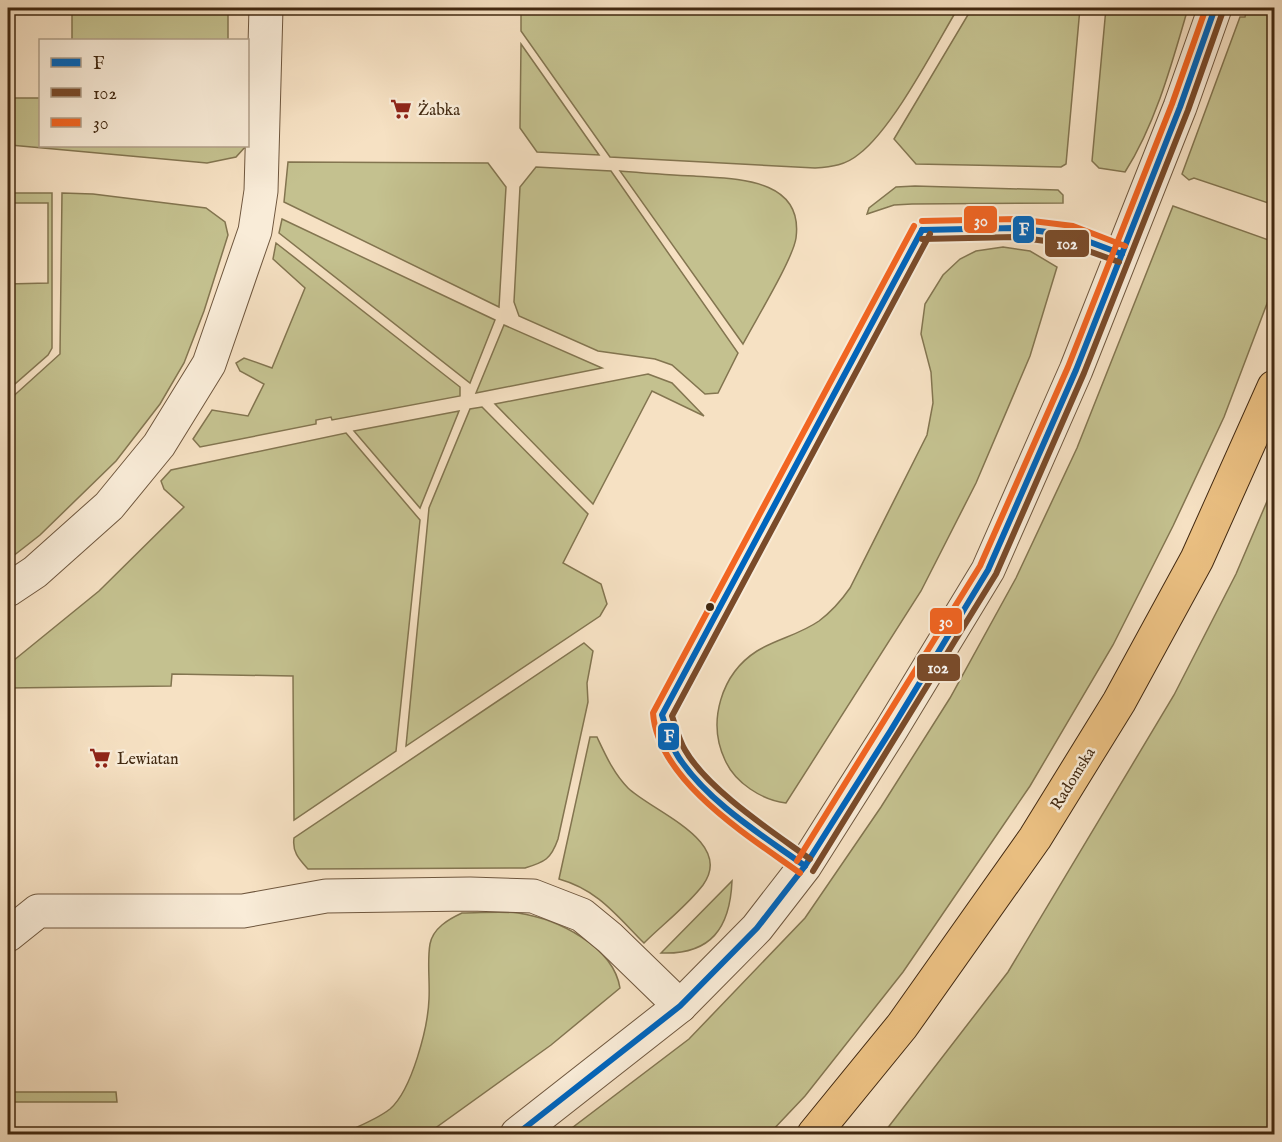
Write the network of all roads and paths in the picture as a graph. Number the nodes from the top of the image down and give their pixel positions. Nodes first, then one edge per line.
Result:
1 (266, 8) edge
2 (1215, 8) edge
3 (1275, 387) edge
4 (8, 590) edge
5 (8, 935) edge
6 (680, 1006) junction
7 (517, 1134) edge
8 (814, 1134) edge

1 - 4 street
2 - 6 street
3 - 8 main road, Radomska
5 - 6 street
6 - 7 street

